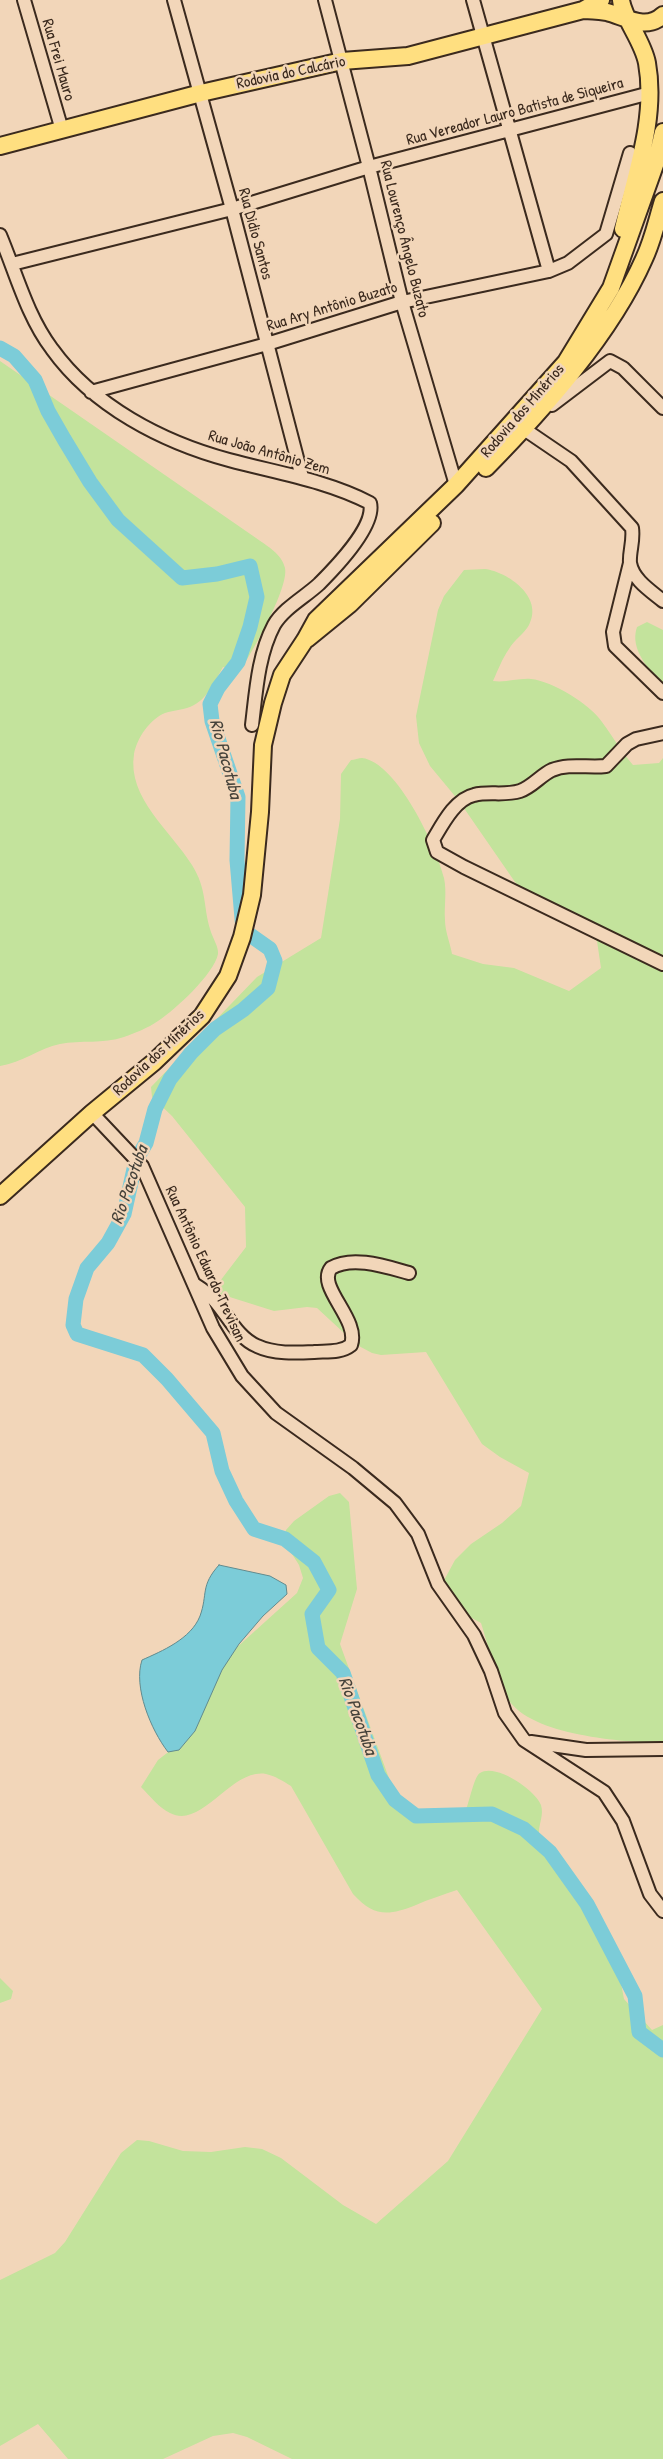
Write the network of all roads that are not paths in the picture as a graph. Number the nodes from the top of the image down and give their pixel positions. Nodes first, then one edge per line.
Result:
1 (24, 0) edge
2 (174, 0) edge
3 (325, 0) edge
4 (473, 0) edge
5 (601, 0) edge
6 (621, 0) edge
7 (583, 10) junction
8 (663, 16) edge
9 (629, 19) junction
10 (483, 36) junction
11 (342, 61) junction
12 (201, 93) junction
13 (650, 93) junction
14 (62, 130) junction
15 (511, 130) junction
16 (663, 132) edge
17 (0, 146) edge
18 (630, 154) dead end
19 (370, 167) junction
20 (663, 201) edge
21 (232, 209) junction
22 (0, 235) edge
23 (12, 264) junction
24 (618, 268) junction
25 (549, 271) junction
26 (402, 302) junction
27 (267, 344) junction
28 (91, 392) junction
29 (663, 408) edge
30 (538, 412) junction
31 (524, 429) junction
32 (302, 476) junction
33 (456, 485) junction
34 (630, 563) junction
35 (663, 601) edge
36 (306, 640) junction
37 (663, 693) edge
38 (252, 725) dead end
39 (663, 733) edge
40 (663, 964) edge
41 (92, 1113) junction
42 (0, 1196) edge
43 (409, 1274) dead end
44 (194, 1284) junction
45 (524, 1740) junction
46 (663, 1749) edge
47 (663, 1911) edge

1 - 14 street, Rua Frei Mauro
2 - 12 street, Rua Didio Santos
3 - 11 street, Rua Lourenço Ângelo Buzato
4 - 10 street
5 - 7 main road, Rodovia do Calcário
6 - 9 main road
7 - 9 main road, Rodovia do Calcário
7 - 10 main road, Rodovia do Calcário
8 - 9 main road, Rodovia do Calcário
9 - 13 main road
10 - 11 main road, Rodovia do Calcário
10 - 15 street
11 - 12 main road, Rodovia do Calcário
11 - 19 street, Rua Lourenço Ângelo Buzato
12 - 14 main road, Rodovia do Calcário
12 - 21 street, Rua Didio Santos
13 - 15 street, Rua Vereador Lauro Batista de Siqueira
13 - 24 main road
14 - 17 main road, Rodovia do Calcário
15 - 19 street, Rua Vereador Lauro Batista de Siqueira
15 - 25 street
16 - 24 main road, Rodovia dos Minérios
18 - 25 street, Rua Ary Antônio Buzato
19 - 21 street, Rua Vereador Lauro Batista de Siqueira
19 - 26 street, Rua Lourenço Ângelo Buzato
20 - 30 main road, Rodovia dos Minérios
21 - 23 street, Rua Vereador Lauro Batista de Siqueira
21 - 27 street, Rua Didio Santos
22 - 23 street, Rua João Antônio Zem
23 - 28 street, Rua João Antônio Zem
24 - 33 main road, Rodovia dos Minérios
25 - 26 street, Rua Ary Antônio Buzato
26 - 27 street, Rua Ary Antônio Buzato
26 - 33 street, Rua Lourenço Ângelo Buzato
27 - 28 street, Rua Ary Antônio Buzato
27 - 32 street, Rua Didio Santos
28 - 32 street, Rua João Antônio Zem
29 - 30 street
30 - 31 main road, Rodovia dos Minérios
31 - 34 street
31 - 36 main road, Rodovia dos Minérios
32 - 38 street, Rua João Antônio Zem
33 - 36 main road, Rodovia dos Minérios
34 - 35 street
34 - 37 street
36 - 41 main road, Rodovia dos Minérios
39 - 40 street
41 - 42 main road, Rodovia dos Minérios
41 - 44 street, Rua Antônio Eduardo Trevisan
43 - 44 street
44 - 45 street, Rua Antônio Eduardo Trevisan
45 - 46 street
45 - 47 street, Rua Antônio Eduardo Trevisan

